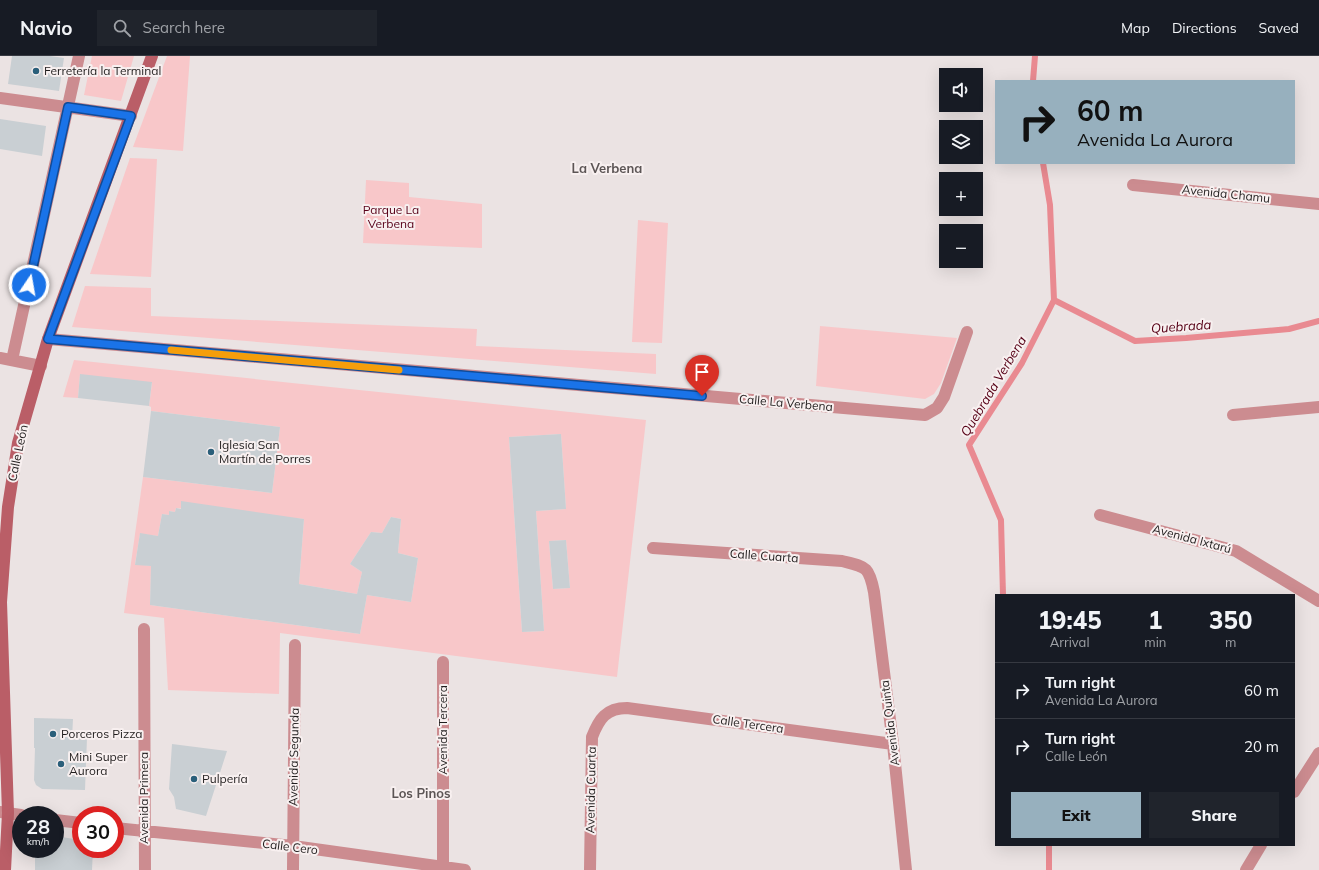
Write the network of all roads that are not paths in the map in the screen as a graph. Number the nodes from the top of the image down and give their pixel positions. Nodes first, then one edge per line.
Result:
1 (79, 56) edge
2 (152, 56) edge
3 (0, 98) edge
4 (68, 107) junction
5 (131, 116) junction
6 (1133, 185) dead end
7 (1319, 204) edge
8 (967, 332) dead end
9 (48, 339) junction
10 (0, 358) edge
11 (12, 360) junction
12 (41, 366) junction
13 (1319, 407) edge
14 (1233, 415) dead end
15 (1100, 515) dead end
16 (653, 548) dead end
17 (871, 576) joint
18 (1319, 601) edge
19 (144, 629) dead end
20 (295, 645) dead end
21 (443, 662) dead end
22 (605, 714) joint
23 (893, 744) junction
24 (1319, 753) edge
25 (1295, 790) edge
26 (4, 813) edge
27 (124, 829) edge
28 (144, 832) junction
29 (293, 846) junction
30 (1260, 846) edge
31 (443, 869) edge
32 (5, 870) edge
33 (144, 870) edge
34 (293, 870) edge
35 (465, 870) edge
36 (590, 870) edge
37 (906, 870) edge
38 (1246, 870) edge

1 - 4 street
2 - 5 main road, Calle León
3 - 4 street
4 - 5 street
4 - 11 street
5 - 9 main road, Calle León
6 - 7 street, Avenida Chamu
8 - 9 street, Calle La Verbena
9 - 12 main road, Calle León
10 - 11 street
11 - 12 street
12 - 26 main road, Calle León
13 - 14 street
15 - 18 street, Avenida Ixtarú
16 - 17 street, Calle Cuarta
17 - 23 street, Avenida Quinta
19 - 28 street, Avenida Primera
20 - 29 street, Avenida Segunda
21 - 31 street, Avenida Tercera
22 - 23 street, Calle Tercera
22 - 36 street, Avenida Cuarta
23 - 37 street, Avenida Quinta
24 - 25 street
26 - 32 main road, Calle León
27 - 28 street, Calle Cero
28 - 29 street, Calle Cero
28 - 33 street, Avenida Primera
29 - 31 street, Calle Cero
29 - 34 street, Avenida Segunda
30 - 38 street
31 - 35 street, Calle Cero

